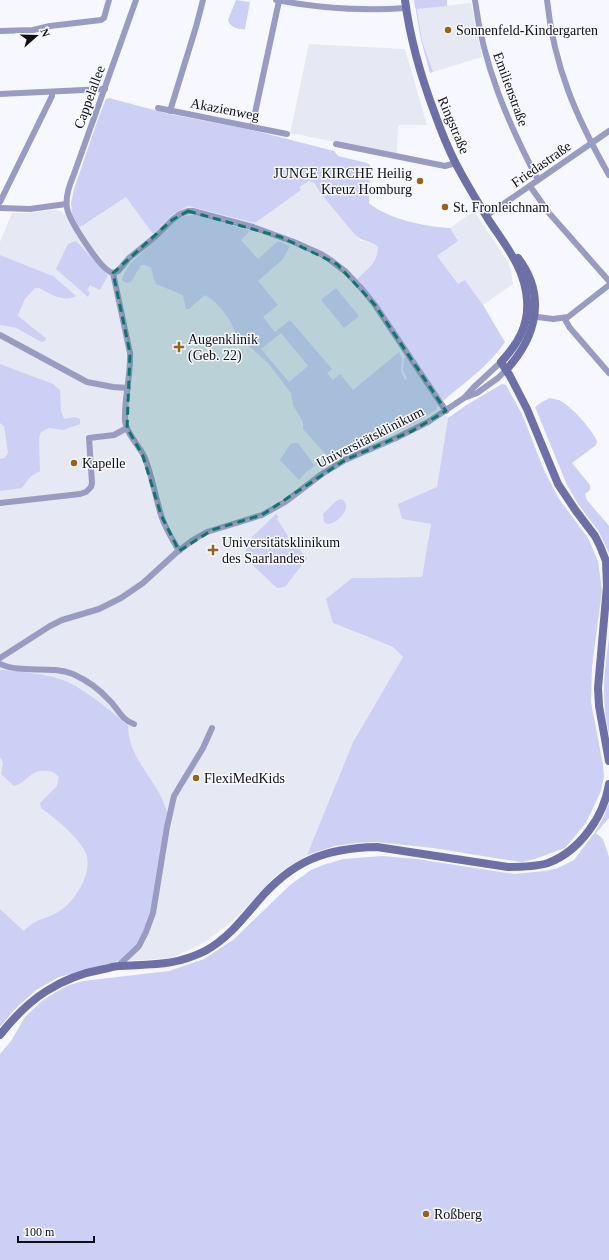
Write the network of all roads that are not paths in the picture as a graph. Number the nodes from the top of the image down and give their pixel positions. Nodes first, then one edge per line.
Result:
1 (109, 0) edge
2 (136, 0) edge
3 (203, 0) edge
4 (277, 0) edge
5 (475, 0) edge
6 (547, 0) edge
7 (405, 4) edge
8 (0, 31) edge
9 (104, 89) junction
10 (52, 92) junction
11 (0, 94) edge
12 (158, 108) dead end
13 (170, 111) junction
14 (252, 127) junction
15 (609, 131) edge
16 (287, 134) dead end
17 (592, 143) junction
18 (336, 144) dead end
19 (456, 163) junction
20 (609, 175) edge
21 (538, 180) junction
22 (530, 186) junction
23 (0, 202) edge
24 (66, 204) junction
25 (0, 208) edge
26 (486, 216) junction
27 (113, 273) junction
28 (609, 281) edge
29 (609, 285) edge
30 (531, 316) junction
31 (564, 318) junction
32 (0, 335) edge
33 (501, 362) junction
34 (506, 369) junction
35 (609, 373) edge
36 (128, 388) junction
37 (464, 398) junction
38 (446, 411) junction
39 (127, 428) junction
40 (0, 503) edge
41 (179, 551) junction
42 (0, 658) edge
43 (0, 664) edge
44 (134, 724) dead end
45 (212, 728) dead end
46 (609, 761) edge
47 (609, 784) edge
48 (118, 966) junction
49 (0, 1036) edge

1 - 8 street
2 - 9 street, Cappelallee
3 - 13 street
4 - 7 street
4 - 14 street
5 - 21 street, Emilienstraße
6 - 17 street
7 - 19 street, Ringstraße
9 - 10 street
9 - 24 street, Cappelallee
10 - 11 street
10 - 23 street
12 - 13 street, Akazienweg
13 - 14 street, Akazienweg
14 - 16 street, Akazienweg
15 - 17 street, Friedastraße
17 - 20 street
17 - 21 street, Friedastraße
18 - 19 street
19 - 26 street, Ringstraße
21 - 22 street, Friedastraße
22 - 26 street, Friedastraße
22 - 28 street
24 - 25 street
24 - 27 street
26 - 30 street, Ringstraße
27 - 36 street
27 - 38 street
29 - 31 street
30 - 31 street
30 - 33 street, Ringstraße
30 - 34 street, Ringstraße
31 - 35 street
32 - 36 street
33 - 34 street
33 - 37 street
34 - 37 street
34 - 46 street
36 - 39 street
37 - 38 street, Universitätsklinikum
38 - 41 street, Universitätsklinikum
39 - 40 street
39 - 41 street
41 - 42 street, Universitätsklinikum
43 - 44 street
45 - 48 street
47 - 48 street
48 - 49 street

